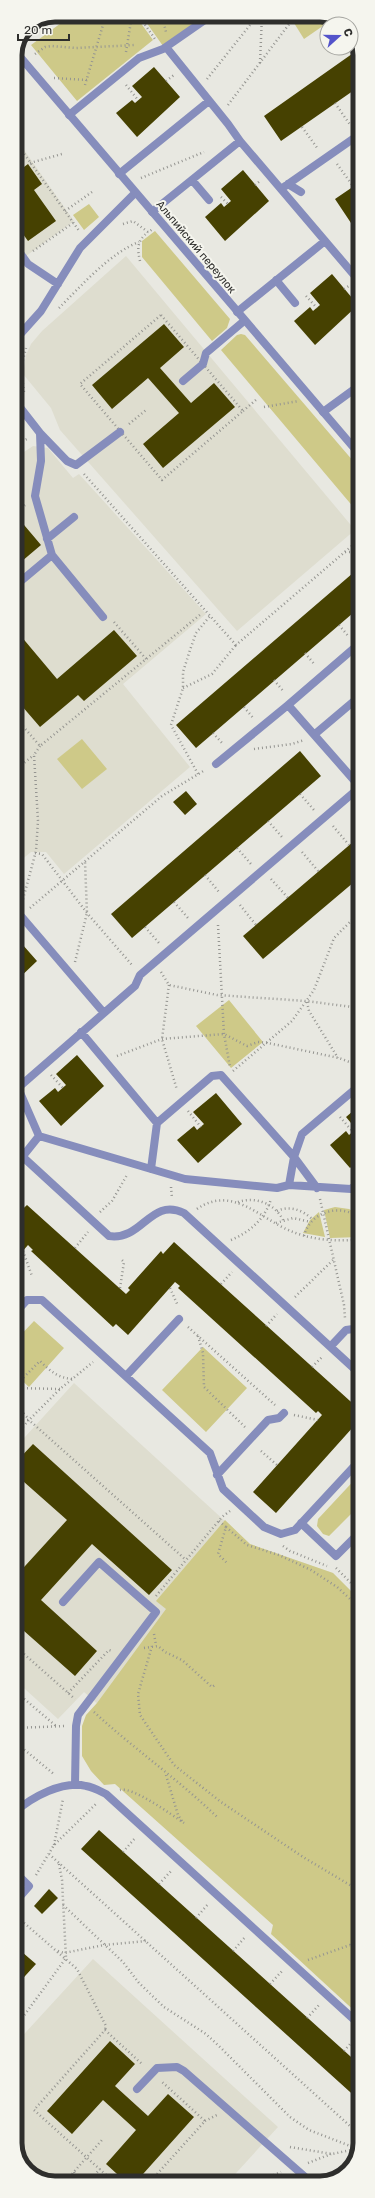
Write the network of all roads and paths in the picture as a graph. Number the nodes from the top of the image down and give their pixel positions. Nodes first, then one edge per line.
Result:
1 (104, 22) edge
2 (131, 22) edge
3 (143, 22) edge
4 (202, 22) edge
5 (252, 22) edge
6 (262, 22) edge
7 (291, 22) edge
8 (153, 43) dead end
9 (142, 44) dead end
10 (96, 46) junction
11 (127, 46) junction
12 (166, 47) junction
13 (34, 55) dead end
14 (22, 60) edge
15 (260, 63) junction
16 (123, 71) junction
17 (53, 78) dead end
18 (86, 80) junction
19 (109, 82) junction
20 (84, 87) dead end
21 (200, 88) junction
22 (134, 95) dead end
23 (138, 100) dead end
24 (209, 101) junction
25 (335, 104) dead end
26 (69, 115) junction
27 (220, 115) junction
28 (353, 126) edge
29 (302, 127) dead end
30 (353, 138) edge
31 (240, 141) junction
32 (22, 151) edge
33 (62, 154) dead end
34 (221, 156) junction
35 (327, 156) junction
36 (30, 163) junction
37 (119, 174) junction
38 (138, 179) dead end
39 (192, 180) junction
40 (353, 186) dead end
41 (284, 187) junction
42 (92, 192) dead end
43 (301, 192) dead end
44 (135, 193) junction
45 (209, 200) dead end
46 (225, 201) dead end
47 (228, 204) dead end
48 (65, 212) junction
49 (152, 212) junction
50 (73, 223) junction
51 (120, 227) dead end
52 (153, 229) dead end
53 (148, 232) junction
54 (325, 241) junction
55 (86, 242) junction
56 (139, 242) junction
57 (23, 257) joint
58 (140, 261) dead end
59 (353, 274) edge
60 (276, 280) junction
61 (58, 284) junction
62 (295, 303) dead end
63 (57, 310) dead end
64 (237, 312) junction
65 (244, 321) junction
66 (22, 332) edge
67 (28, 344) dead end
68 (203, 364) junction
69 (22, 365) edge
70 (22, 374) edge
71 (183, 381) dead end
72 (353, 390) edge
73 (257, 399) dead end
74 (312, 399) junction
75 (264, 407) dead end
76 (22, 410) joint
77 (146, 410) dead end
78 (243, 411) junction
79 (323, 412) junction
80 (120, 432) junction
81 (40, 433) junction
82 (353, 446) edge
83 (76, 465) junction
84 (74, 517) dead end
85 (47, 539) junction
86 (353, 545) edge
87 (345, 552) junction
88 (353, 552) edge
89 (52, 555) junction
90 (22, 580) edge
91 (201, 614) dead end
92 (210, 616) junction
93 (103, 617) joint
94 (236, 645) junction
95 (353, 649) edge
96 (146, 660) junction
97 (183, 688) junction
98 (353, 702) edge
99 (288, 705) junction
100 (22, 725) edge
101 (311, 736) junction
102 (40, 746) junction
103 (252, 749) dead end
104 (34, 755) junction
105 (22, 764) edge
106 (216, 764) joint
107 (198, 774) junction
108 (353, 780) edge
109 (353, 793) edge
110 (300, 794) dead end
111 (323, 818) junction
112 (268, 821) dead end
113 (292, 845) junction
114 (349, 845) dead end
115 (237, 848) dead end
116 (35, 853) junction
117 (85, 862) junction
118 (261, 872) junction
119 (319, 872) dead end
120 (205, 875) dead end
121 (63, 880) junction
122 (230, 898) junction
123 (288, 898) dead end
124 (22, 902) edge
125 (174, 902) dead end
126 (217, 909) junction
127 (22, 912) edge
128 (87, 913) junction
129 (22, 919) edge
130 (353, 919) edge
131 (256, 925) dead end
132 (145, 927) dead end
133 (196, 928) junction
134 (167, 952) junction
135 (155, 963) junction
136 (72, 975) junction
137 (140, 975) junction
138 (169, 985) junction
139 (222, 994) junction
140 (306, 1002) junction
141 (353, 1007) edge
142 (104, 1013) junction
143 (81, 1032) junction
144 (224, 1034) junction
145 (162, 1039) junction
146 (268, 1043) junction
147 (339, 1058) junction
148 (105, 1061) junction
149 (353, 1063) edge
150 (43, 1066) junction
151 (232, 1071) junction
152 (224, 1078) junction
153 (22, 1081) edge
154 (62, 1088) dead end
155 (353, 1091) edge
156 (22, 1096) edge
157 (181, 1102) junction
158 (333, 1108) junction
159 (158, 1123) junction
160 (201, 1127) dead end
161 (353, 1132) dead end
162 (39, 1136) junction
163 (294, 1157) junction
164 (24, 1158) joint
165 (133, 1164) junction
166 (151, 1169) junction
167 (169, 1174) junction
168 (289, 1185) junction
169 (274, 1187) junction
170 (353, 1187) edge
171 (317, 1188) junction
172 (238, 1202) junction
173 (269, 1205) junction
174 (173, 1209) junction
175 (277, 1211) junction
176 (323, 1214) junction
177 (353, 1215) edge
178 (188, 1216) junction
179 (263, 1216) junction
180 (283, 1220) junction
181 (92, 1221) junction
182 (312, 1221) junction
183 (275, 1224) junction
184 (90, 1230) dead end
185 (304, 1236) junction
186 (353, 1239) edge
187 (328, 1240) junction
188 (221, 1246) junction
189 (75, 1248) dead end
190 (23, 1251) dead end
191 (121, 1259) dead end
192 (333, 1260) junction
193 (234, 1270) dead end
194 (32, 1276) dead end
195 (221, 1284) dead end
196 (120, 1288) dead end
197 (170, 1288) dead end
198 (22, 1305) edge
199 (287, 1306) junction
200 (178, 1307) dead end
201 (179, 1319) joint
202 (353, 1329) edge
203 (346, 1330) junction
204 (198, 1335) junction
205 (328, 1349) junction
206 (102, 1354) junction
207 (312, 1367) dead end
208 (353, 1369) edge
209 (126, 1376) junction
210 (74, 1379) junction
211 (22, 1380) edge
212 (22, 1387) edge
213 (60, 1389) junction
214 (22, 1412) edge
215 (284, 1413) junction
216 (22, 1420) edge
217 (30, 1420) junction
218 (318, 1420) dead end
219 (22, 1429) edge
220 (250, 1431) dead end
221 (261, 1451) dead end
222 (277, 1465) dead end
223 (353, 1467) edge
224 (218, 1475) junction
225 (222, 1517) dead end
226 (219, 1521) junction
227 (301, 1523) junction
228 (226, 1527) junction
229 (353, 1539) edge
230 (278, 1540) dead end
231 (186, 1560) junction
232 (228, 1564) dead end
233 (336, 1568) dead end
234 (63, 1602) dead end
235 (353, 1602) edge
236 (148, 1606) junction
237 (152, 1646) dead end
238 (158, 1646) dead end
239 (22, 1652) edge
240 (122, 1657) junction
241 (214, 1685) dead end
242 (68, 1693) junction
243 (22, 1697) edge
244 (76, 1700) dead end
245 (85, 1704) junction
246 (56, 1726) junction
247 (76, 1726) junction
248 (22, 1728) edge
249 (22, 1748) edge
250 (166, 1773) junction
251 (75, 1784) junction
252 (66, 1786) junction
253 (106, 1794) junction
254 (22, 1807) edge
255 (217, 1817) dead end
256 (144, 1828) junction
257 (54, 1845) junction
258 (123, 1852) dead end
259 (49, 1854) junction
260 (180, 1861) junction
261 (59, 1863) junction
262 (22, 1879) edge
263 (159, 1884) dead end
264 (29, 1886) junction
265 (353, 1887) edge
266 (22, 1894) edge
267 (217, 1895) junction
268 (63, 1904) junction
269 (196, 1918) dead end
270 (22, 1921) edge
271 (253, 1928) junction
272 (147, 1941) junction
273 (104, 1945) junction
274 (353, 1947) edge
275 (56, 1950) junction
276 (233, 1951) dead end
277 (64, 1953) junction
278 (66, 1958) junction
279 (292, 1963) junction
280 (270, 1984) dead end
281 (327, 1995) junction
282 (22, 2018) edge
283 (307, 2018) dead end
284 (353, 2019) edge
285 (105, 2030) junction
286 (353, 2041) edge
287 (344, 2051) dead end
288 (152, 2073) junction
289 (137, 2089) dead end
290 (353, 2129) edge
291 (102, 2140) dead end
292 (270, 2146) junction
293 (353, 2147) edge
294 (352, 2150) edge
295 (87, 2157) junction
296 (100, 2169) junction
297 (74, 2172) junction
298 (70, 2176) edge
299 (76, 2176) edge
300 (94, 2176) edge
301 (108, 2176) edge
302 (156, 2176) edge
303 (304, 2176) edge

1 - 10 path
2 - 11 path
3 - 8 path
4 - 12 street
5 - 21 path
6 - 15 path
7 - 15 path
9 - 11 path
10 - 11 path
10 - 13 path
10 - 18 path
11 - 16 path
12 - 16 street
12 - 21 street
14 - 26 street, Альпийский переулок
15 - 27 path
16 - 19 street
17 - 18 path
18 - 19 path
18 - 20 path
19 - 26 street
21 - 24 street
22 - 23 path
24 - 27 street
24 - 37 street
25 - 28 path
26 - 37 street, Альпийский переулок
27 - 31 street
29 - 35 path
30 - 35 street
31 - 34 street
31 - 41 street
32 - 36 path
33 - 36 path
34 - 38 path
34 - 39 street
35 - 40 path
35 - 41 street
36 - 48 path
37 - 44 street, Альпийский переулок
39 - 45 street
39 - 49 street
41 - 43 street
41 - 54 street
42 - 48 path
44 - 49 street, Альпийский переулок
44 - 55 street
46 - 47 path
48 - 50 path
49 - 64 street, Альпийский переулок
50 - 55 path
50 - 57 path
51 - 53 path
52 - 53 path
53 - 56 path
54 - 59 street
54 - 60 street
55 - 61 street
56 - 58 path
56 - 63 path
57 - 61 street
60 - 62 street
60 - 64 street
61 - 66 street
64 - 65 street, Альпийский переулок
65 - 68 street
65 - 74 street, Альпийский переулок
67 - 69 path
68 - 71 street
68 - 78 path
68 - 80 path
70 - 76 path
72 - 79 street
73 - 78 path
74 - 75 path
74 - 79 street, Альпийский переулок
76 - 81 street
77 - 80 path
78 - 80 path
79 - 82 street, Альпийский переулок
80 - 83 street
81 - 83 street
81 - 85 street
83 - 92 path
84 - 85 street
85 - 89 street
86 - 87 path
87 - 88 path
87 - 94 path
89 - 90 street
89 - 93 street
91 - 96 path
92 - 94 path
92 - 97 path
93 - 96 path
94 - 97 path
95 - 99 street
96 - 102 path
97 - 107 path
98 - 101 street
99 - 101 street
99 - 106 street
100 - 102 path
101 - 103 path
101 - 108 street
102 - 104 path
104 - 105 path
104 - 116 path
106 - 107 path
107 - 117 path
109 - 111 street
110 - 111 path
111 - 113 street
111 - 114 path
112 - 113 path
113 - 118 street
113 - 119 path
115 - 118 path
116 - 121 path
116 - 124 path
117 - 121 path
117 - 128 path
118 - 122 street
118 - 123 path
120 - 122 path
121 - 127 path
121 - 128 path
122 - 126 street
122 - 131 path
125 - 133 path
126 - 133 street
126 - 139 path
128 - 136 path
128 - 137 path
129 - 136 street
130 - 140 path
132 - 134 path
133 - 134 street
134 - 135 street
135 - 137 street
135 - 138 path
136 - 142 street
137 - 142 street
138 - 139 path
138 - 145 path
139 - 140 path
139 - 144 path
140 - 141 path
140 - 146 path
140 - 147 path
142 - 143 street
143 - 148 street
143 - 150 street
144 - 145 path
144 - 146 path
144 - 151 path
145 - 148 path
145 - 157 path
146 - 147 path
146 - 151 path
147 - 149 path
148 - 159 street
150 - 153 street
150 - 154 path
151 - 152 path
152 - 157 street
152 - 163 street
155 - 158 street
156 - 162 street
157 - 159 street
157 - 160 path
158 - 161 path
158 - 163 street
159 - 166 street
162 - 164 street
162 - 165 street
163 - 168 street
163 - 171 street
164 - 181 street
165 - 166 street
165 - 181 path
166 - 167 street
167 - 169 street
167 - 174 path
168 - 169 street
168 - 171 street
169 - 173 path
170 - 171 street
171 - 176 path
172 - 173 path
172 - 178 path
172 - 179 path
173 - 175 path
173 - 179 path
174 - 178 street
174 - 181 street
175 - 180 path
175 - 182 path
176 - 177 path
176 - 182 path
176 - 187 path
178 - 188 street
179 - 183 path
179 - 188 path
180 - 182 path
180 - 183 path
182 - 185 path
183 - 185 path
184 - 189 path
185 - 187 path
186 - 187 path
187 - 192 path
188 - 199 street
190 - 194 path
191 - 196 path
192 - 199 path
192 - 203 path
193 - 195 path
197 - 200 path
198 - 206 street
199 - 205 street
201 - 204 path
201 - 209 street
202 - 203 street
203 - 205 street
204 - 215 path
204 - 220 path
205 - 207 path
205 - 208 street
206 - 209 street
206 - 210 path
209 - 224 street
210 - 211 path
210 - 213 path
212 - 213 path
213 - 217 path
214 - 217 path
215 - 218 path
215 - 224 street
216 - 217 path
217 - 219 path
217 - 231 path
221 - 222 path
223 - 227 street
224 - 227 street
225 - 226 path
226 - 228 path
226 - 231 path
227 - 229 street
228 - 232 path
228 - 235 path
230 - 233 path
231 - 236 path
234 - 236 street
236 - 240 street
237 - 265 path
238 - 241 path
239 - 242 path
240 - 242 path
240 - 245 street
242 - 244 path
243 - 246 path
245 - 247 street
245 - 250 path
246 - 247 path
246 - 248 path
247 - 251 street
249 - 252 path
250 - 253 path
250 - 255 path
251 - 252 street
251 - 253 street
252 - 254 street
252 - 257 path
253 - 256 street
253 - 257 path
256 - 258 path
256 - 260 street
257 - 259 path
259 - 261 path
259 - 264 path
260 - 263 path
260 - 267 street
261 - 268 path
261 - 272 path
262 - 264 street
264 - 266 street
267 - 269 path
267 - 271 street
268 - 273 path
268 - 277 path
270 - 275 path
271 - 276 path
271 - 279 street
272 - 273 path
272 - 290 path
273 - 277 path
273 - 293 path
274 - 279 path
275 - 277 path
275 - 278 path
277 - 278 path
278 - 282 path
278 - 285 path
279 - 280 path
279 - 281 street
281 - 283 path
281 - 284 street
285 - 288 path
285 - 295 path
286 - 287 path
288 - 289 street
288 - 292 street
288 - 302 path
291 - 295 path
292 - 294 path
292 - 303 street
295 - 296 path
295 - 297 path
296 - 300 path
296 - 301 path
297 - 298 path
297 - 299 path

